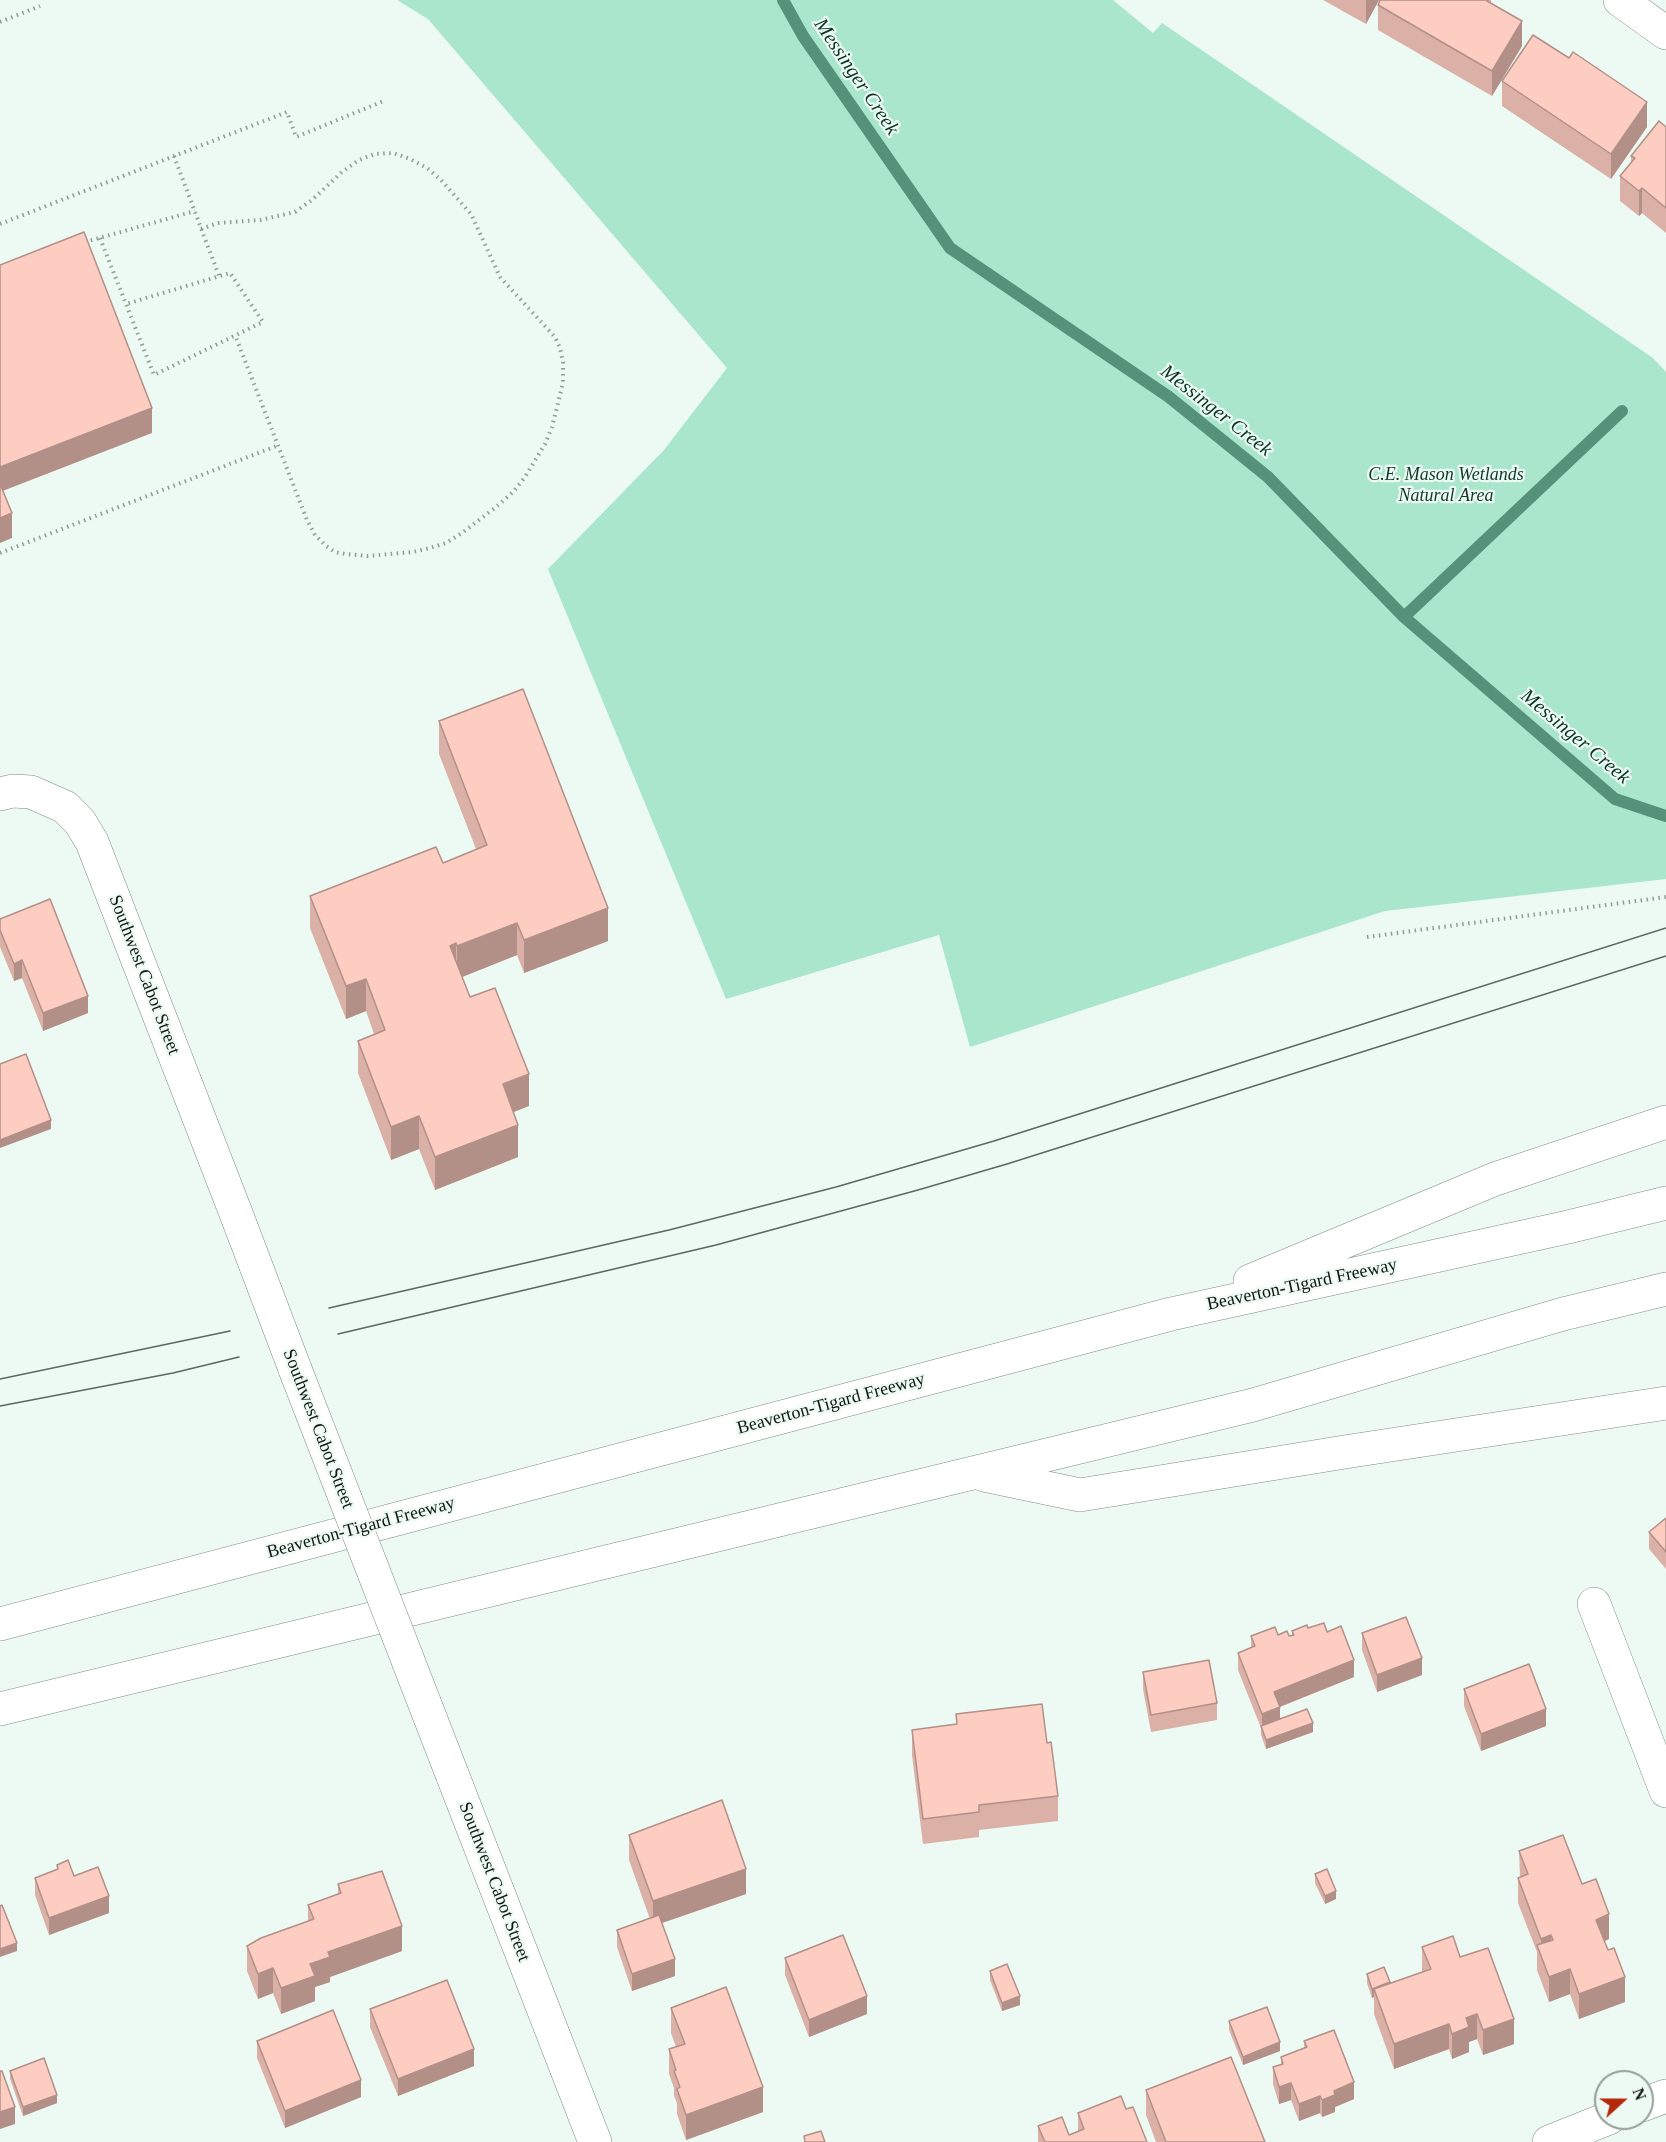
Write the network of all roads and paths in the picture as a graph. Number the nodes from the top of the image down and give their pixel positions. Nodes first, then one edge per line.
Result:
1 (1620, 0) edge
2 (40, 6) dead end
3 (0, 22) edge
4 (1666, 33) edge
5 (386, 100) dead end
6 (174, 156) junction
7 (195, 211) junction
8 (0, 224) edge
9 (201, 229) junction
10 (100, 238) junction
11 (78, 244) edge
12 (219, 276) junction
13 (126, 304) junction
14 (235, 335) junction
15 (279, 445) junction
16 (0, 553) edge
17 (0, 794) edge
18 (1666, 897) edge
19 (1367, 937) dead end
20 (1666, 1122) edge
21 (1666, 1203) edge
22 (1666, 1289) edge
23 (1171, 1314) junction
24 (1666, 1403) edge
25 (976, 1474) junction
26 (1594, 1604) dead end
27 (0, 1624) edge
28 (0, 1708) edge
29 (1666, 1791) edge
30 (1594, 2124) edge
31 (595, 2142) edge
32 (1549, 2142) edge

1 - 4 main road
2 - 3 path
5 - 6 path
6 - 7 path
6 - 8 path
7 - 9 path
7 - 10 path
9 - 12 path
9 - 15 path
10 - 11 path
10 - 13 path
12 - 13 path
12 - 14 path
13 - 14 path
14 - 15 path
15 - 16 path
17 - 31 main road, Southwest Cabot Street, bridge
18 - 19 path
20 - 23 main road
21 - 23 main road, Beaverton-Tigard Freeway
22 - 25 main road
23 - 27 main road, Beaverton-Tigard Freeway
24 - 25 main road
25 - 28 main road
26 - 29 main road
30 - 32 main road

